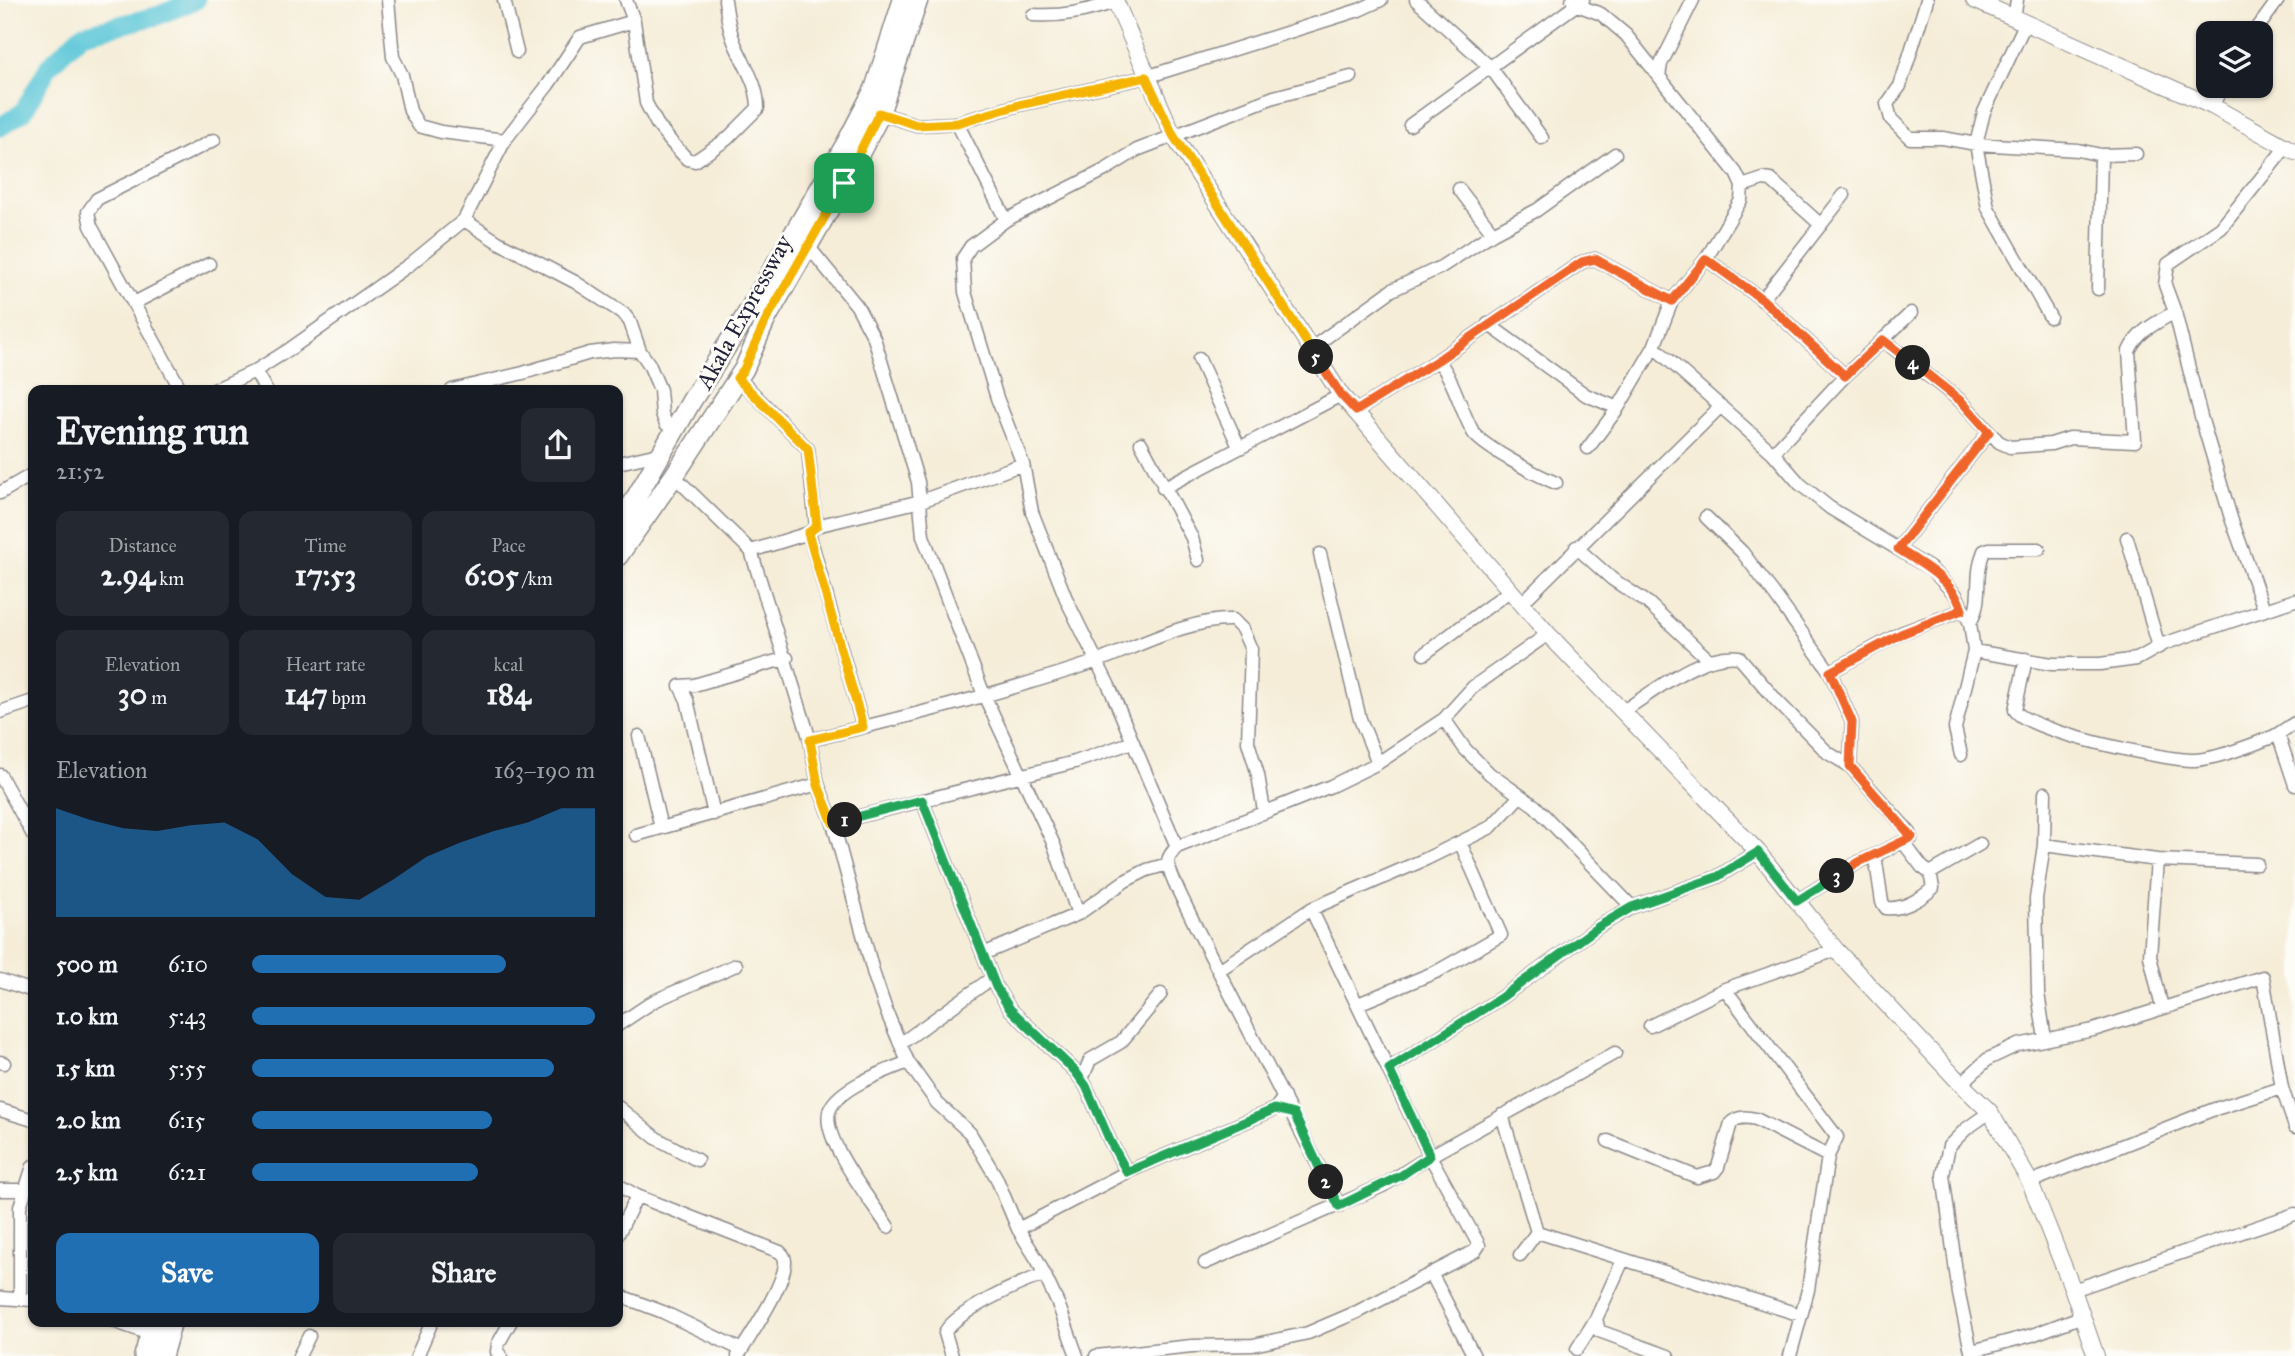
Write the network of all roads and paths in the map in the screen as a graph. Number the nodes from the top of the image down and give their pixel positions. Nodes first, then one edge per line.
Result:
1 (388, 0) edge
2 (504, 0) edge
3 (626, 0) edge
4 (725, 0) edge
5 (903, 0) edge
6 (919, 0) edge
7 (1381, 0) edge
8 (1416, 0) edge
9 (1693, 0) edge
10 (1927, 0) edge
11 (1974, 0) edge
12 (2018, 0) edge
13 (2277, 0) edge
14 (1115, 1) edge
15 (1578, 2) edge
16 (1033, 15) dead end
17 (634, 21) junction
18 (2020, 21) junction
19 (2262, 21) edge
20 (517, 52) dead end
21 (1491, 68) junction
22 (1350, 76) dead end
23 (1659, 76) junction
24 (1146, 77) junction
25 (2216, 98) edge
26 (2212, 106) junction
27 (879, 113) junction
28 (957, 123) junction
29 (1410, 125) dead end
30 (1173, 135) junction
31 (1542, 138) dead end
32 (214, 140) dead end
33 (505, 140) junction
34 (1976, 144) junction
35 (2290, 150) edge
36 (1615, 154) dead end
37 (2136, 154) dead end
38 (2101, 155) junction
39 (1742, 186) junction
40 (1459, 188) dead end
41 (1844, 195) dead end
42 (464, 219) junction
43 (1006, 220) junction
44 (1821, 225) junction
45 (1493, 233) junction
46 (808, 246) junction
47 (1706, 259) junction
48 (209, 264) dead end
49 (2098, 289) dead end
50 (1762, 300) junction
51 (1672, 301) junction
52 (134, 303) junction
53 (2175, 312) junction
54 (1911, 313) dead end
55 (2050, 317) dead end
56 (1488, 324) junction
57 (1883, 340) junction
58 (1654, 347) junction
59 (1310, 349) junction
60 (640, 351) junction
61 (1199, 359) dead end
62 (1438, 360) junction
63 (713, 368) junction
64 (255, 371) junction
65 (741, 373) junction
66 (1845, 376) junction
67 (178, 385) edge
68 (225, 385) edge
69 (263, 385) edge
70 (473, 385) edge
71 (1341, 395) junction
72 (692, 400) junction
73 (1721, 406) junction
74 (1618, 408) junction
75 (1356, 411) junction
76 (714, 415) junction
77 (676, 429) junction
78 (1989, 432) junction
79 (1141, 443) dead end
80 (1239, 447) junction
81 (1588, 448) dead end
82 (663, 453) junction
83 (1773, 453) junction
84 (623, 462) edge
85 (1023, 464) junction
86 (674, 476) junction
87 (28, 477) edge
88 (1556, 483) dead end
89 (1163, 488) junction
90 (0, 494) edge
91 (919, 497) junction
92 (1706, 517) dead end
93 (623, 521) edge
94 (813, 529) junction
95 (2127, 538) dead end
96 (1576, 547) junction
97 (623, 549) edge
98 (1898, 549) junction
99 (2039, 549) dead end
100 (751, 551) junction
101 (1320, 554) dead end
102 (1198, 560) dead end
103 (1977, 589) junction
104 (1511, 590) junction
105 (2295, 600) edge
106 (1522, 603) junction
107 (1961, 605) junction
108 (2264, 609) junction
109 (1970, 623) junction
110 (1548, 634) junction
111 (2159, 647) junction
112 (1974, 650) junction
113 (1424, 654) dead end
114 (787, 658) junction
115 (1708, 659) junction
116 (2026, 659) junction
117 (1096, 662) junction
118 (1830, 672) junction
119 (984, 695) junction
120 (28, 703) edge
121 (1623, 711) junction
122 (0, 712) edge
123 (1444, 719) junction
124 (2295, 723) edge
125 (863, 727) junction
126 (2278, 734) junction
127 (639, 736) dead end
128 (810, 740) junction
129 (1133, 742) junction
130 (1961, 755) dead end
131 (1378, 763) junction
132 (1850, 766) junction
133 (1022, 773) junction
134 (0, 775) edge
135 (818, 785) junction
136 (2295, 785) edge
137 (2045, 793) dead end
138 (1519, 797) junction
139 (922, 800) junction
140 (1264, 811) junction
141 (28, 813) edge
142 (714, 814) junction
143 (833, 823) junction
144 (661, 828) junction
145 (636, 835) dead end
146 (1460, 842) junction
147 (1903, 842) junction
148 (1980, 844) dead end
149 (2044, 845) junction
150 (1177, 847) junction
151 (1758, 852) junction
152 (1875, 855) junction
153 (2157, 860) junction
154 (1168, 863) junction
155 (2257, 864) dead end
156 (1930, 873) junction
157 (1797, 901) junction
158 (1632, 907) junction
159 (1311, 909) junction
160 (1078, 914) junction
161 (1836, 950) junction
162 (983, 954) junction
163 (736, 965) dead end
164 (1219, 970) junction
165 (992, 978) junction
166 (0, 980) edge
167 (28, 989) edge
168 (1725, 989) junction
169 (1161, 995) dead end
170 (1358, 1004) junction
171 (2162, 1008) junction
172 (623, 1022) edge
173 (1650, 1026) dead end
174 (2045, 1039) junction
175 (900, 1044) junction
176 (1615, 1053) dead end
177 (908, 1062) junction
178 (1389, 1069) junction
179 (1082, 1079) junction
180 (1961, 1084) junction
181 (2282, 1088) junction
182 (1284, 1097) junction
183 (1275, 1109) junction
184 (0, 1110) edge
185 (623, 1111) edge
186 (1990, 1112) junction
187 (1294, 1114) junction
188 (1502, 1115) junction
189 (28, 1118) edge
190 (2295, 1127) edge
191 (1608, 1141) dead end
192 (1430, 1156) junction
193 (1828, 1156) junction
194 (697, 1160) dead end
195 (1127, 1172) junction
196 (28, 1179) edge
197 (2030, 1182) junction
198 (623, 1188) edge
199 (0, 1190) edge
200 (24, 1190) junction
201 (637, 1195) junction
202 (1339, 1206) junction
203 (2295, 1214) edge
204 (623, 1224) edge
205 (888, 1227) dead end
206 (1018, 1229) junction
207 (1537, 1233) junction
208 (1520, 1255) dead end
209 (1623, 1260) junction
210 (1205, 1263) dead end
211 (1045, 1275) junction
212 (1432, 1275) junction
213 (2073, 1290) junction
214 (623, 1297) edge
215 (0, 1298) edge
216 (27, 1299) edge
217 (1801, 1315) junction
218 (2082, 1316) junction
219 (1596, 1319) junction
220 (170, 1327) edge
221 (430, 1327) edge
222 (508, 1327) edge
223 (152, 1328) edge
224 (309, 1336) dead end
225 (1255, 1345) junction
226 (1577, 1349) dead end
227 (1218, 1351) edge
228 (740, 1353) edge
229 (1972, 1353) edge
230 (144, 1356) edge
231 (162, 1356) edge
232 (299, 1356) edge
233 (417, 1356) edge
234 (501, 1356) edge
235 (952, 1356) edge
236 (1077, 1356) edge
237 (1096, 1356) edge
238 (1267, 1356) edge
239 (1474, 1356) edge
240 (1668, 1356) edge
241 (1790, 1356) edge
242 (2096, 1356) edge

1 - 33 street
2 - 20 street
3 - 17 street
4 - 17 street
5 - 63 main road, Akala Expressway
6 - 27 main road, Akala Expressway
7 - 24 street
8 - 21 street
9 - 23 street
10 - 34 street
11 - 18 street
12 - 18 street
13 - 19 street
14 - 16 street
14 - 24 street
15 - 21 street
15 - 23 street
17 - 33 street
18 - 26 street
18 - 34 street
21 - 29 street
21 - 31 street
22 - 30 street
23 - 39 street
24 - 28 street
24 - 30 street
25 - 26 street
26 - 35 street
27 - 28 street
27 - 46 main road, Akala Expressway
28 - 43 street
30 - 43 street
30 - 59 street
32 - 52 street
33 - 42 street
34 - 38 street
34 - 55 street
35 - 53 street
36 - 45 street
37 - 38 street
38 - 49 street
39 - 44 street
39 - 47 street
40 - 45 street
41 - 44 street
42 - 60 street
42 - 64 street
43 - 85 street
44 - 50 street
45 - 59 street
46 - 65 main road, Akala Expressway
46 - 91 street
47 - 50 street
47 - 51 street
48 - 52 street
50 - 66 street
51 - 56 street
51 - 58 street
52 - 67 street
53 - 78 street
53 - 108 street
54 - 57 street
56 - 62 street
56 - 74 street
57 - 66 street
57 - 78 street
58 - 73 street
58 - 74 street
59 - 71 street
60 - 70 street
60 - 77 street
61 - 80 street
62 - 75 street
62 - 88 street
63 - 65 main road
63 - 72 main road, Akala Expressway
64 - 68 street
64 - 69 street
65 - 76 main road, Akala Expressway
65 - 94 street
66 - 83 street
71 - 75 street
71 - 80 street
72 - 76 main road
72 - 77 main road, Akala Expressway
73 - 83 street
73 - 96 street
74 - 81 street
75 - 104 street
76 - 86 main road, Akala Expressway
77 - 82 main road, Akala Expressway
78 - 98 street
79 - 89 street
80 - 89 street
82 - 84 street
82 - 93 main road, Akala Expressway
83 - 98 street
85 - 91 street
85 - 117 street
86 - 97 main road, Akala Expressway
86 - 100 street
87 - 90 street
89 - 102 street
91 - 94 street
91 - 119 street
92 - 118 street
94 - 100 street
94 - 125 street
95 - 111 street
96 - 106 street
96 - 115 street
98 - 107 street
99 - 103 street
100 - 114 street
101 - 131 street
103 - 107 street
103 - 109 street
104 - 106 street
104 - 113 street
105 - 108 street
106 - 110 street
107 - 109 street
107 - 118 street
108 - 111 street
109 - 112 street
110 - 121 street
110 - 123 street
111 - 116 street
112 - 116 street
112 - 130 street
114 - 128 street
114 - 142 street
115 - 121 street
115 - 132 street
116 - 126 street
117 - 119 street
117 - 129 street
117 - 140 street
118 - 132 street
119 - 125 street
119 - 133 street
120 - 122 street
121 - 151 street
123 - 131 street
123 - 138 street
124 - 126 street
125 - 128 street
126 - 136 street
127 - 144 street
128 - 135 street
129 - 133 street
129 - 150 street
131 - 140 street
132 - 147 street
133 - 139 street
133 - 160 street
134 - 141 street
135 - 142 street
135 - 143 street
137 - 149 street
138 - 146 street
138 - 158 street
139 - 143 street
139 - 162 street
140 - 150 street
142 - 144 street
143 - 175 street
144 - 145 street
146 - 159 street
146 - 170 street
147 - 152 street
147 - 156 street
148 - 156 street
149 - 153 street
149 - 174 street
150 - 154 street
151 - 157 street
151 - 158 street
152 - 156 street
152 - 157 street
153 - 155 street
153 - 171 street
154 - 160 street
154 - 164 street
157 - 161 street
158 - 178 street
159 - 164 street
159 - 170 street
160 - 162 street
161 - 168 street
161 - 180 street
162 - 165 street
163 - 172 street
164 - 182 street
165 - 175 street
165 - 179 street
166 - 167 street
168 - 173 street
168 - 193 street
169 - 179 street
170 - 178 street
171 - 174 street
171 - 181 street
174 - 180 street
175 - 177 street
176 - 188 street
177 - 205 street
177 - 206 street
178 - 192 street
179 - 195 street
180 - 186 street
181 - 190 street
181 - 197 street
182 - 183 street
182 - 187 street
183 - 187 street
183 - 195 street
184 - 189 street
185 - 194 street
186 - 197 street
186 - 229 street
187 - 202 street
188 - 192 street
188 - 207 street
191 - 193 street
192 - 202 street
192 - 212 street
193 - 217 street
195 - 206 street
196 - 200 street
197 - 213 street
198 - 201 street
199 - 200 street
200 - 216 street
201 - 204 street
201 - 228 street
202 - 210 street
203 - 213 street
206 - 211 street
207 - 208 street
207 - 209 street
209 - 217 street
209 - 219 street
211 - 235 street
211 - 236 street
212 - 225 street
212 - 239 street
213 - 218 street
214 - 228 street
215 - 216 street
217 - 241 street
218 - 229 street
218 - 242 street
219 - 226 street
219 - 240 street
220 - 231 main road
221 - 233 street
222 - 234 street
223 - 230 main road
224 - 232 street
225 - 227 street
225 - 238 street
227 - 237 street

